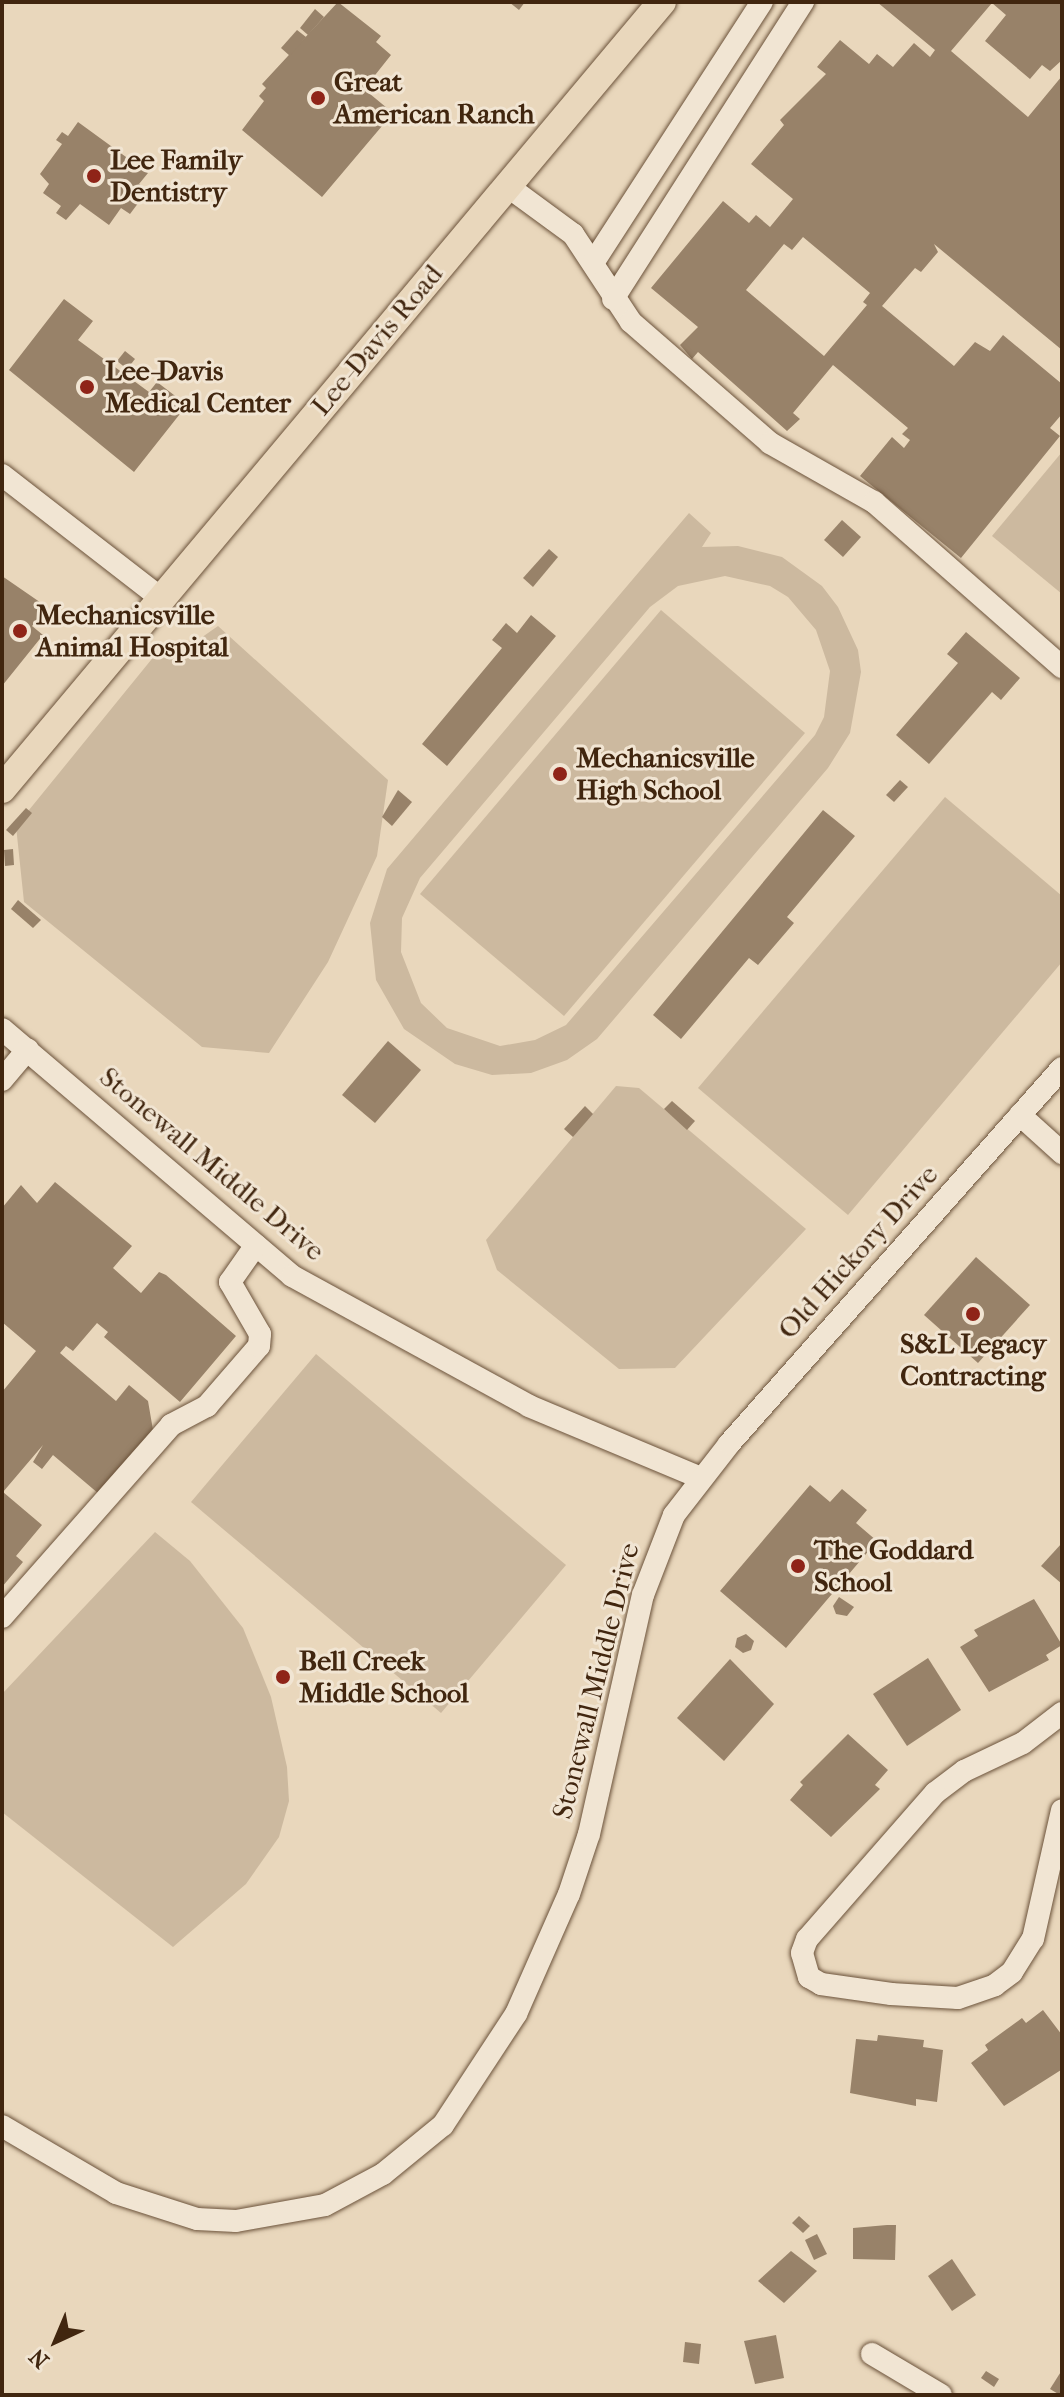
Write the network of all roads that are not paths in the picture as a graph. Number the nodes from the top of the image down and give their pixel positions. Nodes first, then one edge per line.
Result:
1 (662, 2) edge
2 (762, 2) edge
3 (803, 2) edge
4 (506, 185) junction
5 (593, 263) junction
6 (613, 299) junction
7 (2, 475) edge
8 (162, 599) junction
9 (1062, 667) edge
10 (2, 789) edge
11 (2, 1029) edge
12 (28, 1049) junction
13 (1062, 1068) edge
14 (2, 1080) edge
15 (1020, 1115) junction
16 (1062, 1153) edge
17 (256, 1245) junction
18 (701, 1478) junction
19 (2, 1617) edge
20 (1062, 1713) edge
21 (1062, 1810) edge
22 (2, 2126) edge
23 (872, 2354) dead end
24 (941, 2395) edge

1 - 4 main road, Lee-Davis Road
2 - 5 street
3 - 6 street
4 - 5 street
4 - 8 main road, Lee-Davis Road
5 - 6 street
6 - 9 street
7 - 8 street
8 - 10 main road, Lee-Davis Road
11 - 12 street, Stonewall Middle Drive
12 - 14 street
12 - 17 street, Stonewall Middle Drive
13 - 15 street, Old Hickory Drive
15 - 16 street
15 - 18 street, Old Hickory Drive
17 - 18 street, Stonewall Middle Drive
17 - 19 street
18 - 22 street, Stonewall Middle Drive
20 - 21 street
23 - 24 street

